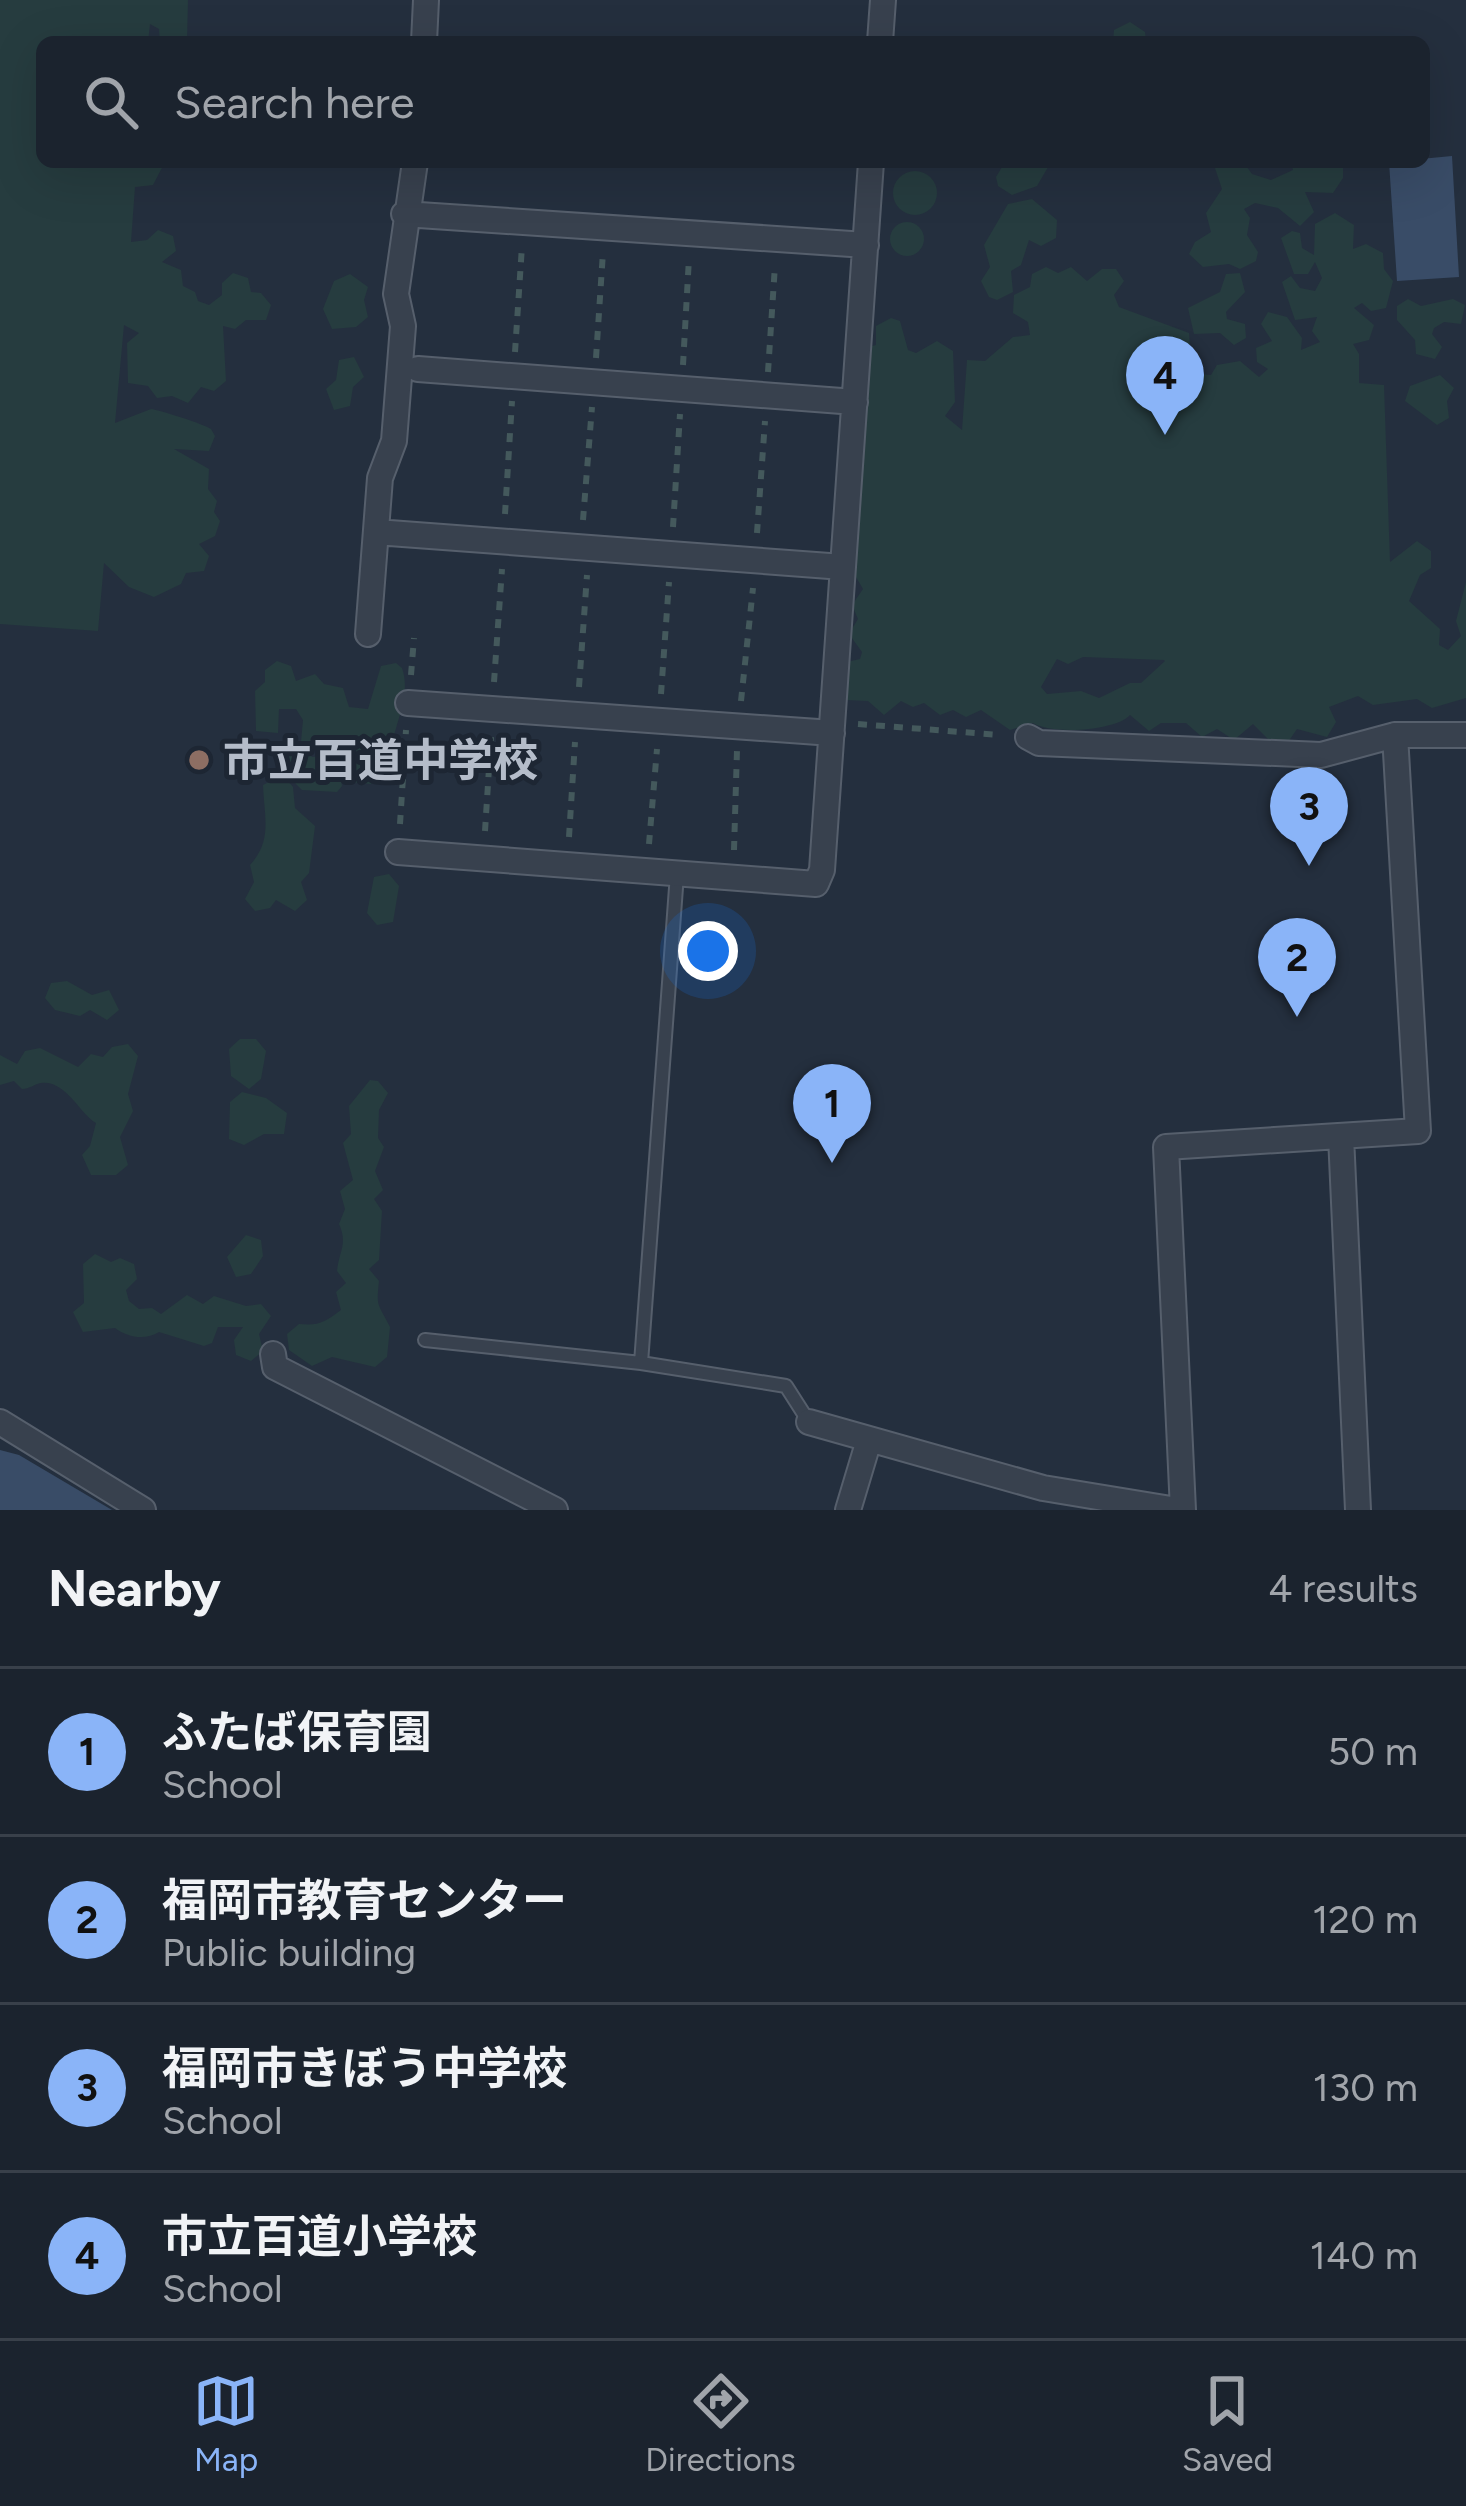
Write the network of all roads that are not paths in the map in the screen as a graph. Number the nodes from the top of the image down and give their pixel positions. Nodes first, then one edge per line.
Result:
1 (426, 0) edge
2 (884, 0) edge
3 (424, 36) edge
4 (881, 36) edge
5 (414, 168) edge
6 (871, 168) edge
7 (404, 214) junction
8 (866, 245) junction
9 (418, 369) dead end
10 (855, 403) junction
11 (376, 532) junction
12 (843, 567) junction
13 (368, 634) dead end
14 (408, 703) road end
15 (832, 728) junction
16 (1395, 735) junction
17 (1466, 735) edge
18 (1028, 737) road end
19 (398, 852) road end
20 (677, 874) junction
21 (1341, 1136) junction
22 (425, 1340) dead end
23 (273, 1354) dead end
24 (640, 1363) junction
25 (0, 1422) edge
26 (809, 1422) joint
27 (869, 1440) junction
28 (142, 1510) edge
29 (555, 1510) edge
30 (848, 1510) edge
31 (1180, 1510) edge
32 (1358, 1510) edge

1 - 3 street
2 - 4 street
5 - 7 street
6 - 8 street
7 - 8 street
7 - 11 street
8 - 10 street
9 - 10 street
10 - 12 street
11 - 12 street
11 - 13 street
12 - 15 street
14 - 15 street
15 - 20 street
16 - 17 street
16 - 18 street
16 - 21 street
19 - 20 street
20 - 24 lane
21 - 31 street
21 - 32 street
22 - 24 lane
23 - 29 street
24 - 26 lane
25 - 28 street
26 - 27 street
27 - 30 street
27 - 31 street

